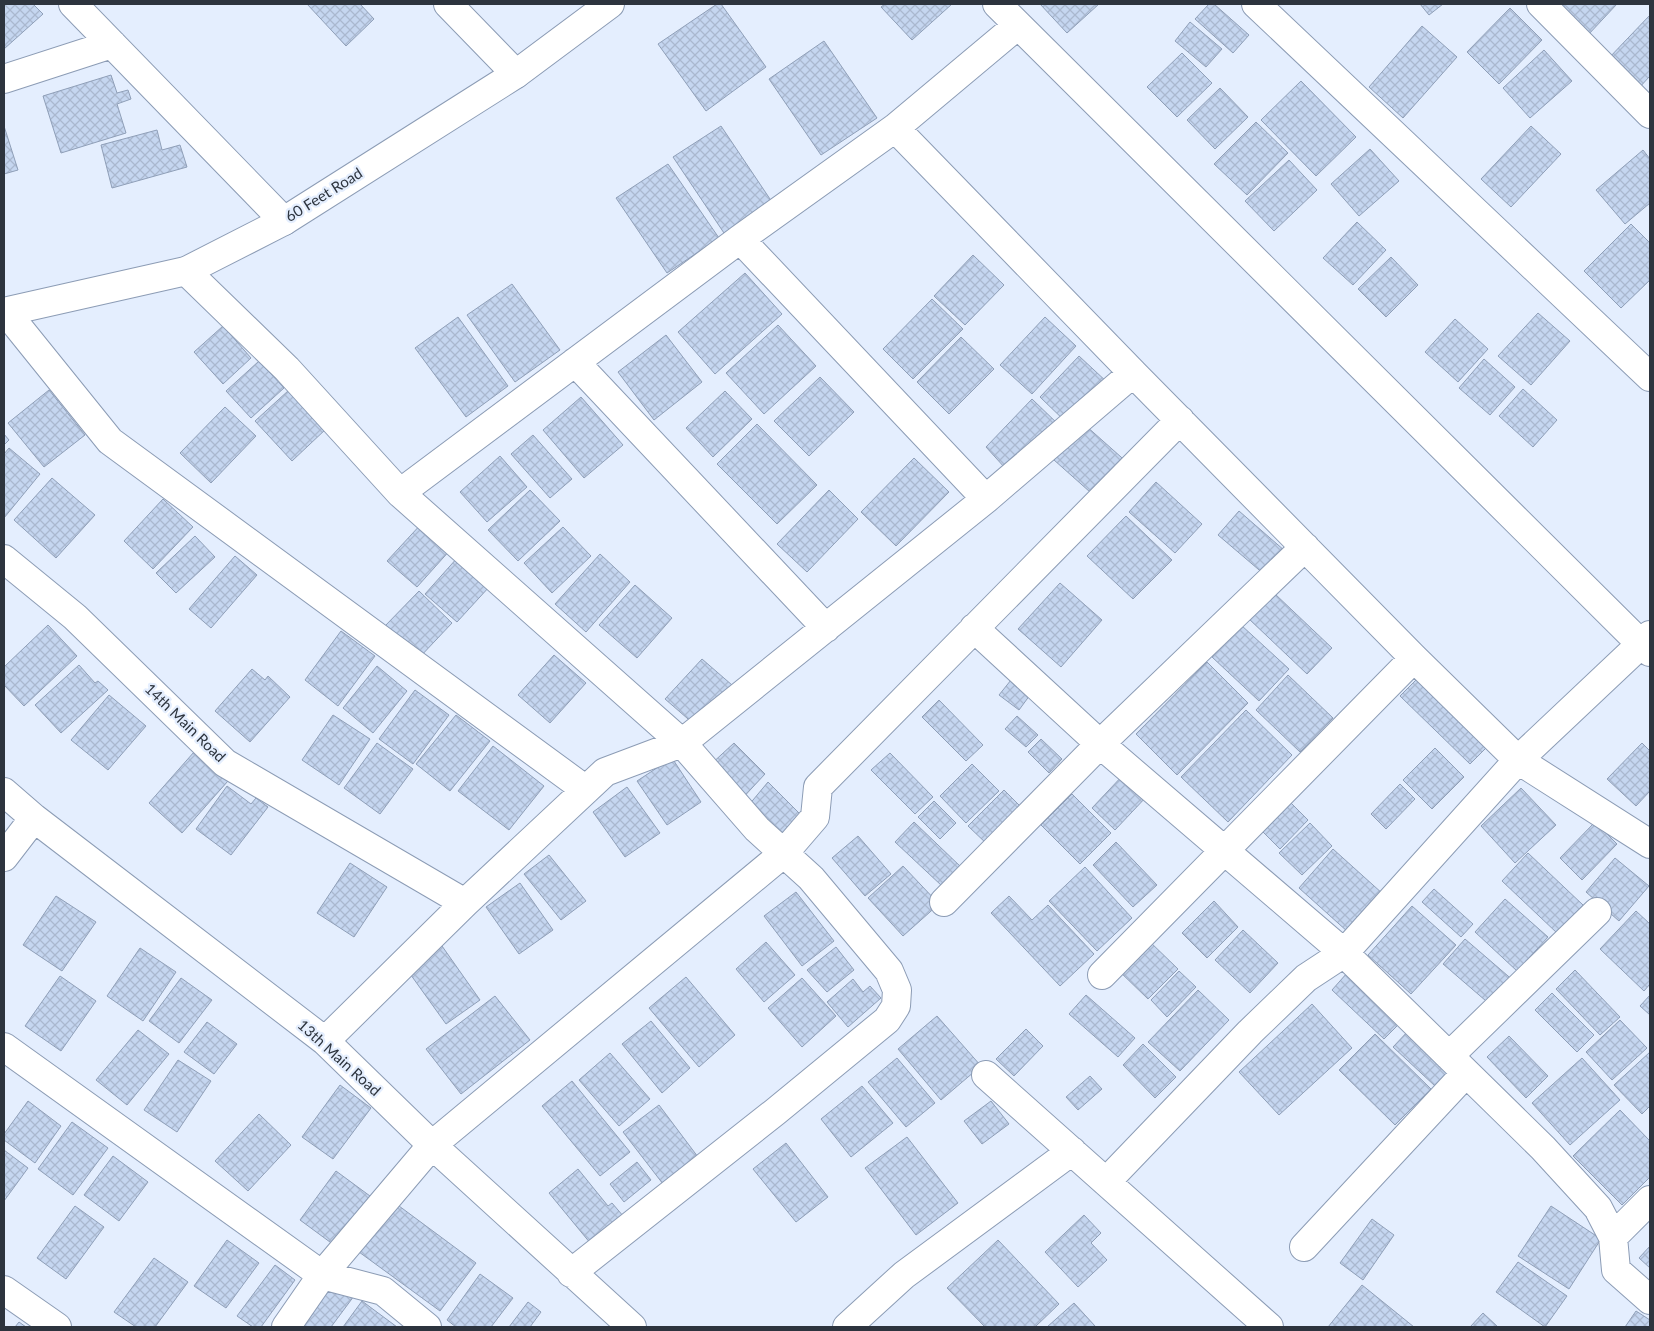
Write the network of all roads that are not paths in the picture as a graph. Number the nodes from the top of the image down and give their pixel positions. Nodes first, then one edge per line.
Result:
1 (73, 4) edge
2 (448, 4) edge
3 (610, 4) edge
4 (998, 4) edge
5 (1256, 4) edge
6 (1541, 4) edge
7 (1018, 25) junction
8 (112, 44) junction
9 (516, 74) junction
10 (4, 79) edge
11 (1650, 114) edge
12 (895, 128) junction
13 (284, 221) junction
14 (740, 239) junction
15 (186, 271) junction
16 (5, 312) edge
17 (575, 362) junction
18 (1133, 373) junction
19 (1650, 377) edge
20 (1180, 420) junction
21 (400, 493) junction
22 (986, 499) junction
23 (1305, 548) junction
24 (4, 559) edge
25 (826, 628) junction
26 (974, 628) junction
27 (1647, 644) edge
28 (1414, 658) junction
29 (682, 743) junction
30 (1100, 744) junction
31 (1518, 760) junction
32 (586, 790) junction
33 (4, 792) edge
34 (34, 818) junction
35 (1650, 844) edge
36 (1225, 849) junction
37 (784, 853) junction
38 (4, 857) edge
39 (944, 902) dead end
40 (465, 904) junction
41 (1597, 912) dead end
42 (1344, 953) junction
43 (1102, 975) dead end
44 (325, 1041) junction
45 (4, 1047) edge
46 (1458, 1064) junction
47 (986, 1075) dead end
48 (432, 1145) junction
49 (1072, 1151) junction
50 (1106, 1182) junction
51 (1650, 1200) edge
52 (1613, 1237) junction
53 (1304, 1247) dead end
54 (571, 1272) junction
55 (322, 1275) junction
56 (4, 1290) edge
57 (1650, 1300) edge
58 (57, 1327) edge
59 (286, 1327) edge
60 (428, 1327) edge
61 (632, 1327) edge
62 (847, 1327) edge
63 (1269, 1327) edge

1 - 8 street
2 - 9 street
3 - 9 street, 60 Feet Road
4 - 7 street
5 - 19 street
6 - 11 street
7 - 12 street
7 - 27 street
8 - 10 street
8 - 13 street
9 - 13 street, 60 Feet Road
12 - 14 street
12 - 18 street
13 - 15 street, 60 Feet Road
14 - 17 street
14 - 22 street
15 - 16 street, 60 Feet Road
15 - 21 street
16 - 32 street
17 - 21 street
17 - 25 street
18 - 20 street
18 - 22 street
20 - 23 street
20 - 26 street
21 - 29 street
22 - 25 street
23 - 28 street
23 - 30 street
24 - 40 street, 14th Main Road
25 - 29 street
26 - 30 street
26 - 37 street
27 - 31 street
28 - 31 street
28 - 36 street
29 - 32 street
29 - 37 street
30 - 36 street
30 - 39 street
31 - 35 street
31 - 42 street
32 - 40 street
33 - 34 street, 13th Main Road
34 - 38 street
34 - 44 street, 13th Main Road
36 - 42 street
36 - 43 street
37 - 48 street
37 - 54 street
40 - 44 street
41 - 46 street
42 - 46 street
42 - 50 street
44 - 48 street, 13th Main Road
45 - 55 street
46 - 52 street
46 - 53 street
47 - 49 street
48 - 54 street, 13th Main Road
48 - 55 street
49 - 50 street
49 - 62 street
50 - 63 street
51 - 52 street
52 - 57 street
54 - 61 street, 13th Main Road
55 - 59 street
55 - 60 street
56 - 58 street

